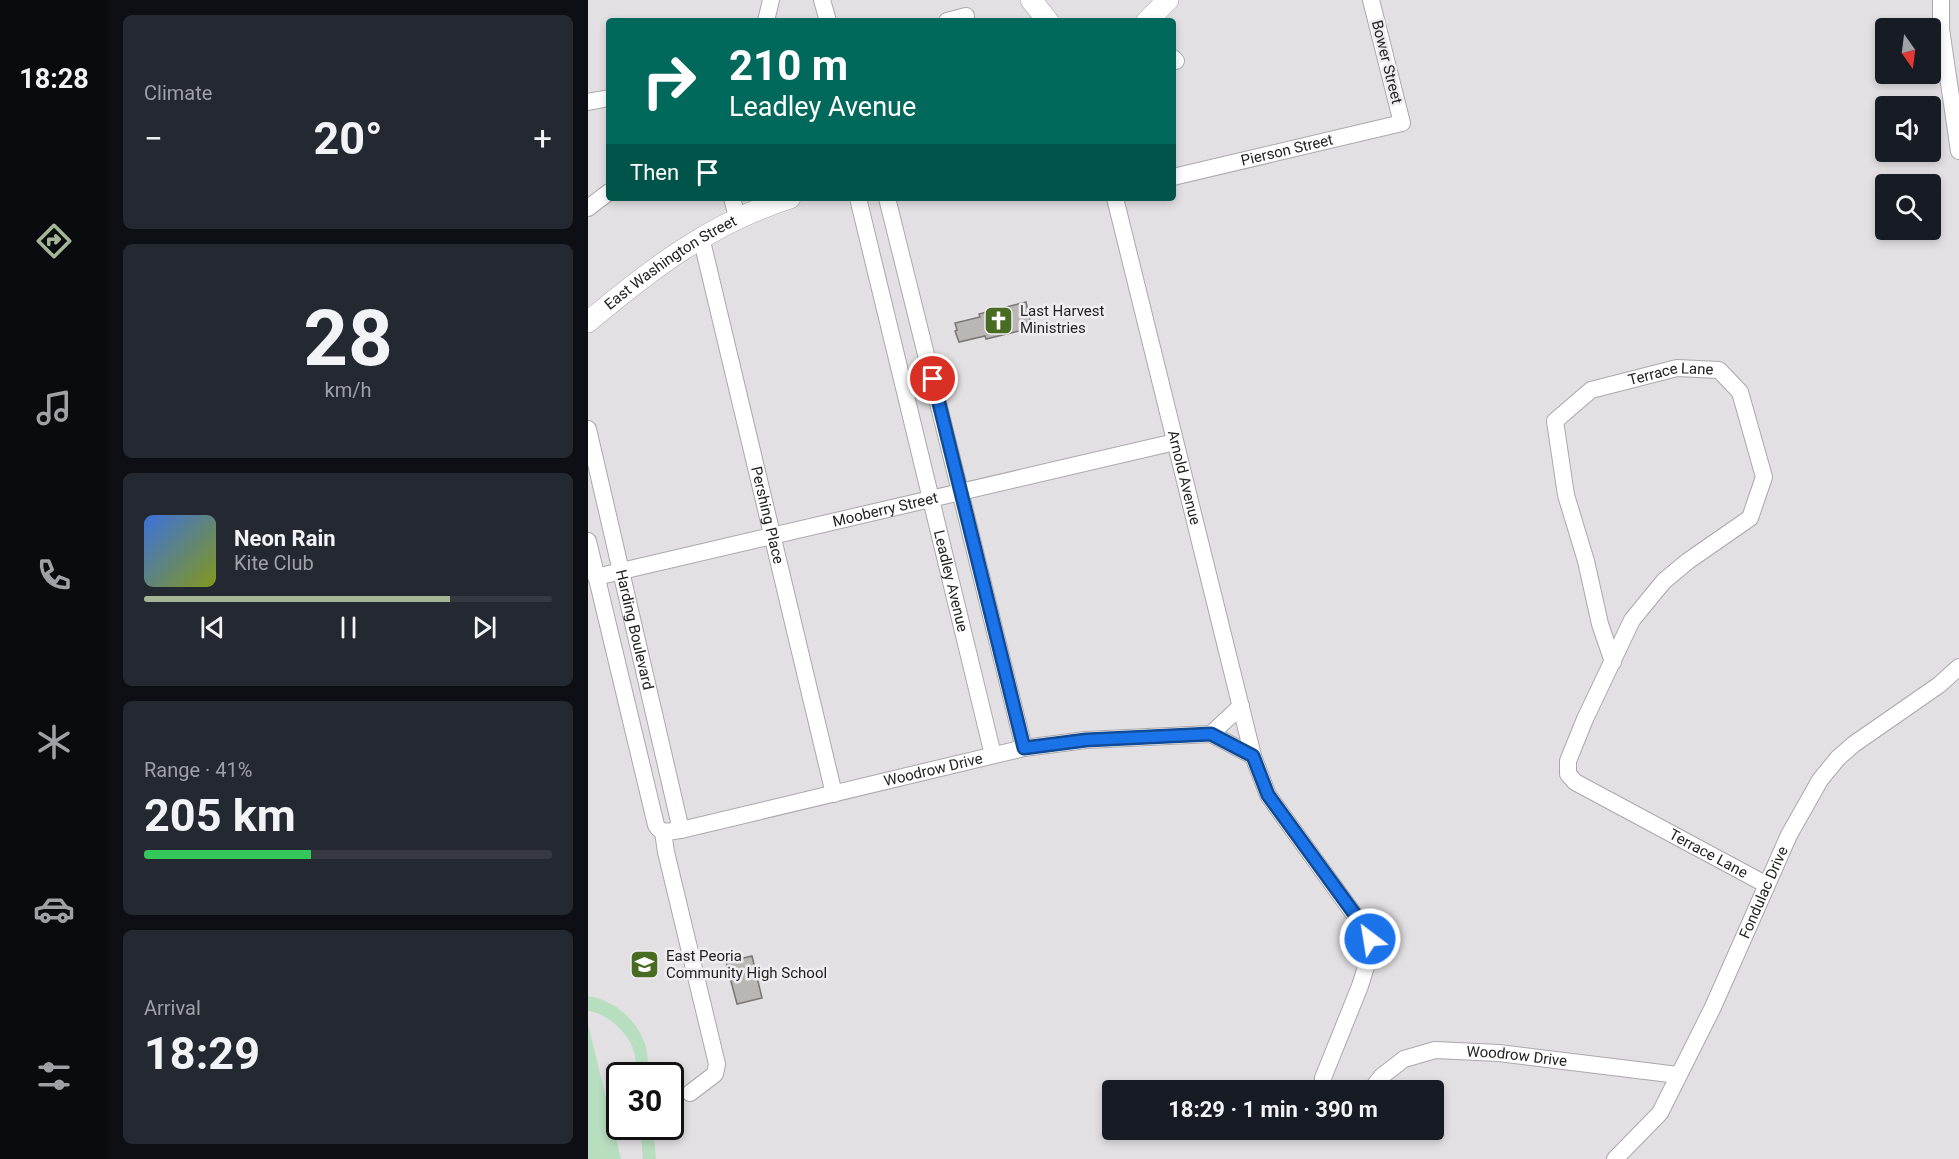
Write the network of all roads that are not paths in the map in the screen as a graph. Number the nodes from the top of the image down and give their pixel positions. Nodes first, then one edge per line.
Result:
1 (771, 0) edge
2 (822, 0) edge
3 (1031, 0) edge
4 (1168, 0) edge
5 (1371, 0) edge
6 (1941, 0) edge
7 (966, 16) dead end
8 (767, 18) edge
9 (827, 18) edge
10 (958, 18) edge
11 (1032, 18) edge
12 (1046, 18) edge
13 (1150, 18) edge
14 (606, 99) edge
15 (588, 102) edge
16 (1402, 123) joint
17 (1959, 151) edge
18 (1176, 176) edge
19 (606, 194) edge
20 (773, 201) edge
21 (859, 201) edge
22 (888, 201) edge
23 (1116, 201) edge
24 (588, 208) edge
25 (734, 208) edge
26 (700, 237) junction
27 (588, 322) edge
28 (588, 429) edge
29 (1175, 442) junction
30 (961, 492) junction
31 (930, 499) junction
32 (770, 536) junction
33 (588, 541) edge
34 (621, 571) junction
35 (597, 577) junction
36 (1612, 662) junction
37 (1959, 667) edge
38 (1241, 706) junction
39 (1211, 734) junction
40 (1024, 748) junction
41 (993, 755) junction
42 (1253, 756) junction
43 (834, 794) junction
44 (681, 830) junction
45 (661, 831) junction
46 (1767, 885) junction
47 (1678, 1075) junction
48 (1323, 1080) edge
49 (1379, 1080) edge
50 (690, 1093) dead end
51 (1615, 1159) edge

1 - 8 street
2 - 9 street
3 - 11 main road
3 - 12 main road
4 - 13 main road
5 - 16 street, Bower Street
6 - 17 street
7 - 10 street
14 - 15 street
16 - 18 street, Pierson Street
19 - 24 street
20 - 25 main road, East Washington Street
21 - 31 street, Leadley Avenue
22 - 30 street
23 - 29 street, Arnold Avenue
25 - 26 main road, East Washington Street
26 - 27 main road, East Washington Street
26 - 32 street, Pershing Place
28 - 34 street, Harding Boulevard
29 - 30 street, Mooberry Street
29 - 38 street, Arnold Avenue
30 - 31 street, Mooberry Street
30 - 40 street
31 - 32 street, Mooberry Street
31 - 41 street, Leadley Avenue
32 - 34 street, Mooberry Street
32 - 43 street, Pershing Place
33 - 35 street, Harding Boulevard
34 - 35 street, Mooberry Street
34 - 44 street, Harding Boulevard
35 - 45 street, Harding Boulevard
36 - 36 street, Terrace Lane
36 - 46 street, Terrace Lane
37 - 46 street, Fondulac Drive
38 - 39 street
38 - 42 street, Arnold Avenue
39 - 40 street, Woodrow Drive
39 - 42 street
40 - 41 street, Woodrow Drive
41 - 43 street, Woodrow Drive
42 - 48 street
43 - 44 street, Woodrow Drive
44 - 45 street, Woodrow Drive
45 - 50 street, Harding Boulevard
46 - 47 street, Fondulac Drive
47 - 49 street, Woodrow Drive
47 - 51 street, Fondulac Drive

